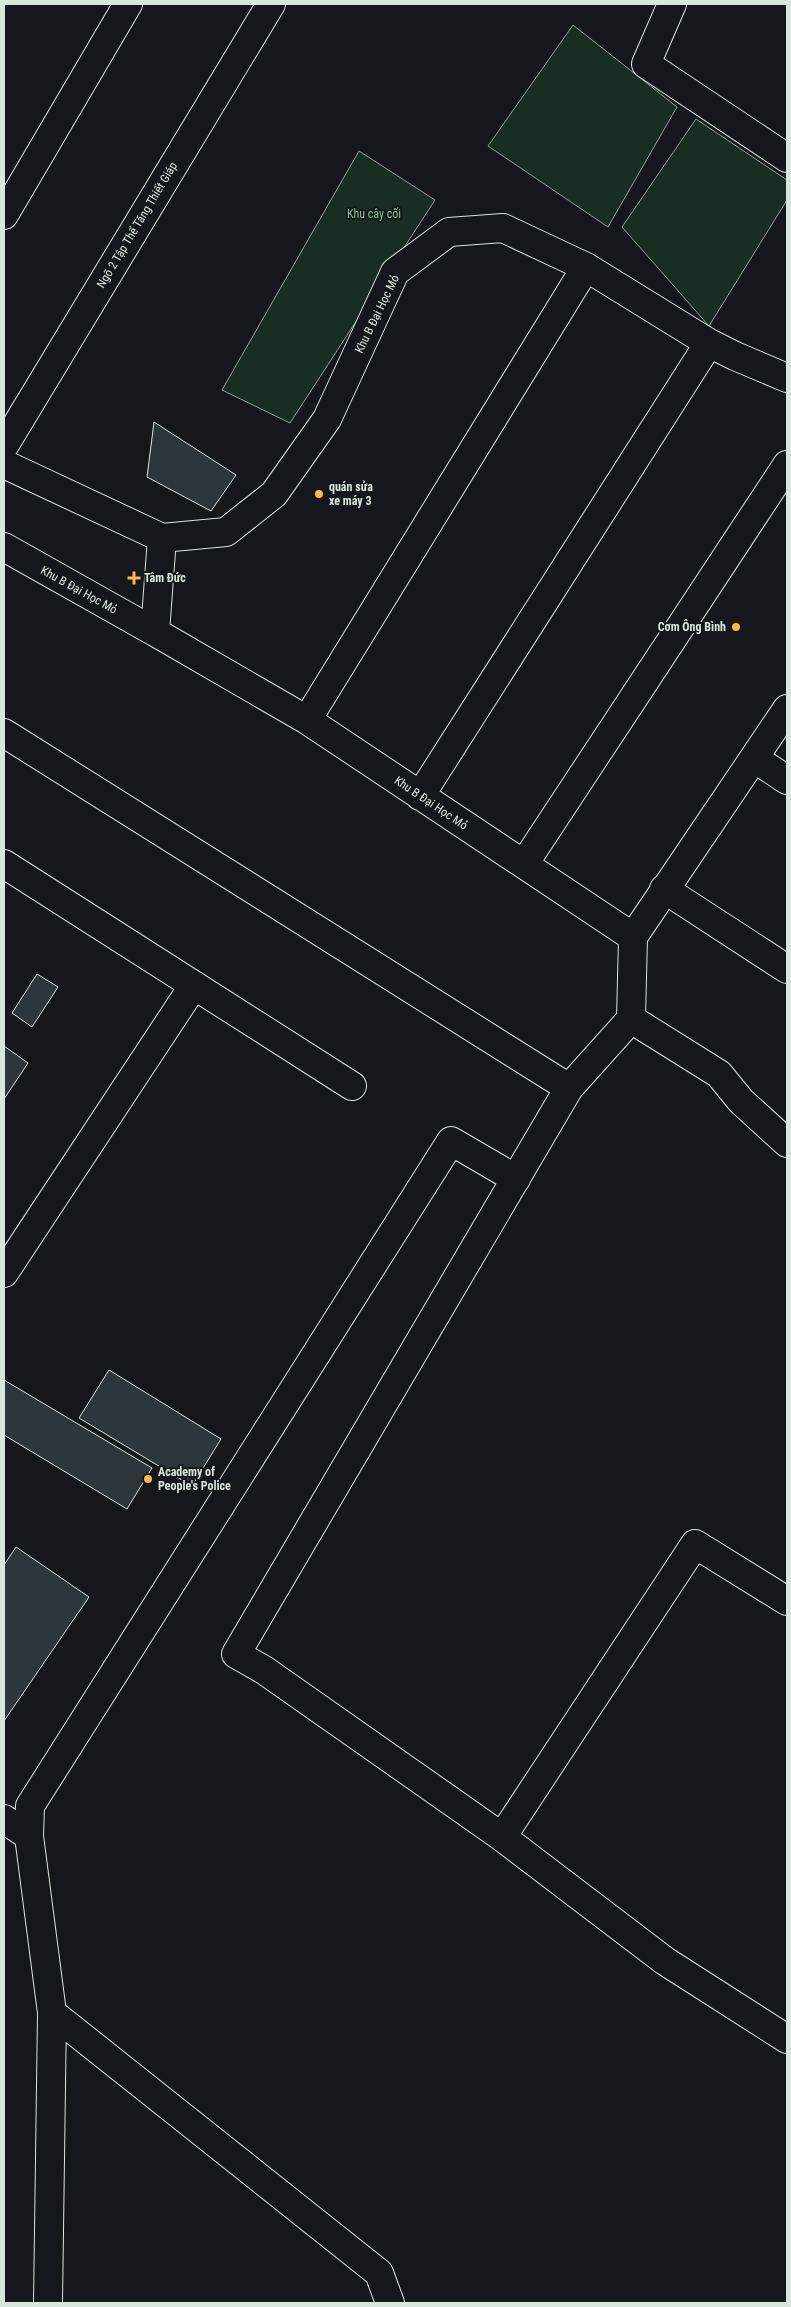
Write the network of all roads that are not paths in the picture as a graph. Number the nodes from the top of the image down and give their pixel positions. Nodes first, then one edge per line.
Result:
1 (128, 4) edge
2 (271, 4) edge
3 (672, 4) edge
4 (787, 158) edge
5 (4, 215) edge
6 (586, 267) junction
7 (709, 343) junction
8 (787, 378) edge
9 (4, 446) edge
10 (4, 464) edge
11 (787, 464) edge
12 (162, 538) junction
13 (4, 547) edge
14 (154, 632) junction
15 (787, 710) edge
16 (306, 720) junction
17 (4, 733) edge
18 (754, 758) junction
19 (787, 780) edge
20 (420, 796) junction
21 (4, 864) edge
22 (524, 864) junction
23 (664, 890) junction
24 (633, 937) junction
25 (787, 969) edge
26 (194, 985) junction
27 (631, 1019) junction
28 (352, 1086) dead end
29 (569, 1088) junction
30 (787, 1143) edge
31 (516, 1179) junction
32 (4, 1273) edge
33 (787, 1601) edge
34 (4, 1819) edge
35 (29, 1836) junction
36 (502, 1838) junction
37 (52, 2013) junction
38 (787, 2039) edge
39 (48, 2303) edge
40 (390, 2303) edge

1 - 5 street
2 - 9 street, Ngõ 2 Tập Thể Tăng Thiết Giáp
3 - 4 street
6 - 7 street, Khu B Đại Học Mỏ
6 - 12 street, Khu B Đại Học Mỏ
6 - 16 street
7 - 8 street, Khu B Đại Học Mỏ
7 - 20 street
10 - 12 street
11 - 22 street
12 - 14 street
13 - 14 street, Khu B Đại Học Mỏ
14 - 16 street, Khu B Đại Học Mỏ
15 - 18 street
16 - 20 street, Khu B Đại Học Mỏ
17 - 29 street
18 - 19 street
18 - 23 street
20 - 22 street, Khu B Đại Học Mỏ
21 - 26 street
22 - 24 street, Khu B Đại Học Mỏ
23 - 24 street
23 - 25 street
24 - 27 street
26 - 28 street
26 - 32 street
27 - 29 street
27 - 30 street
29 - 31 street
31 - 35 street
31 - 36 street
33 - 36 street
34 - 35 street
35 - 37 street
36 - 38 street
37 - 39 street
37 - 40 street

